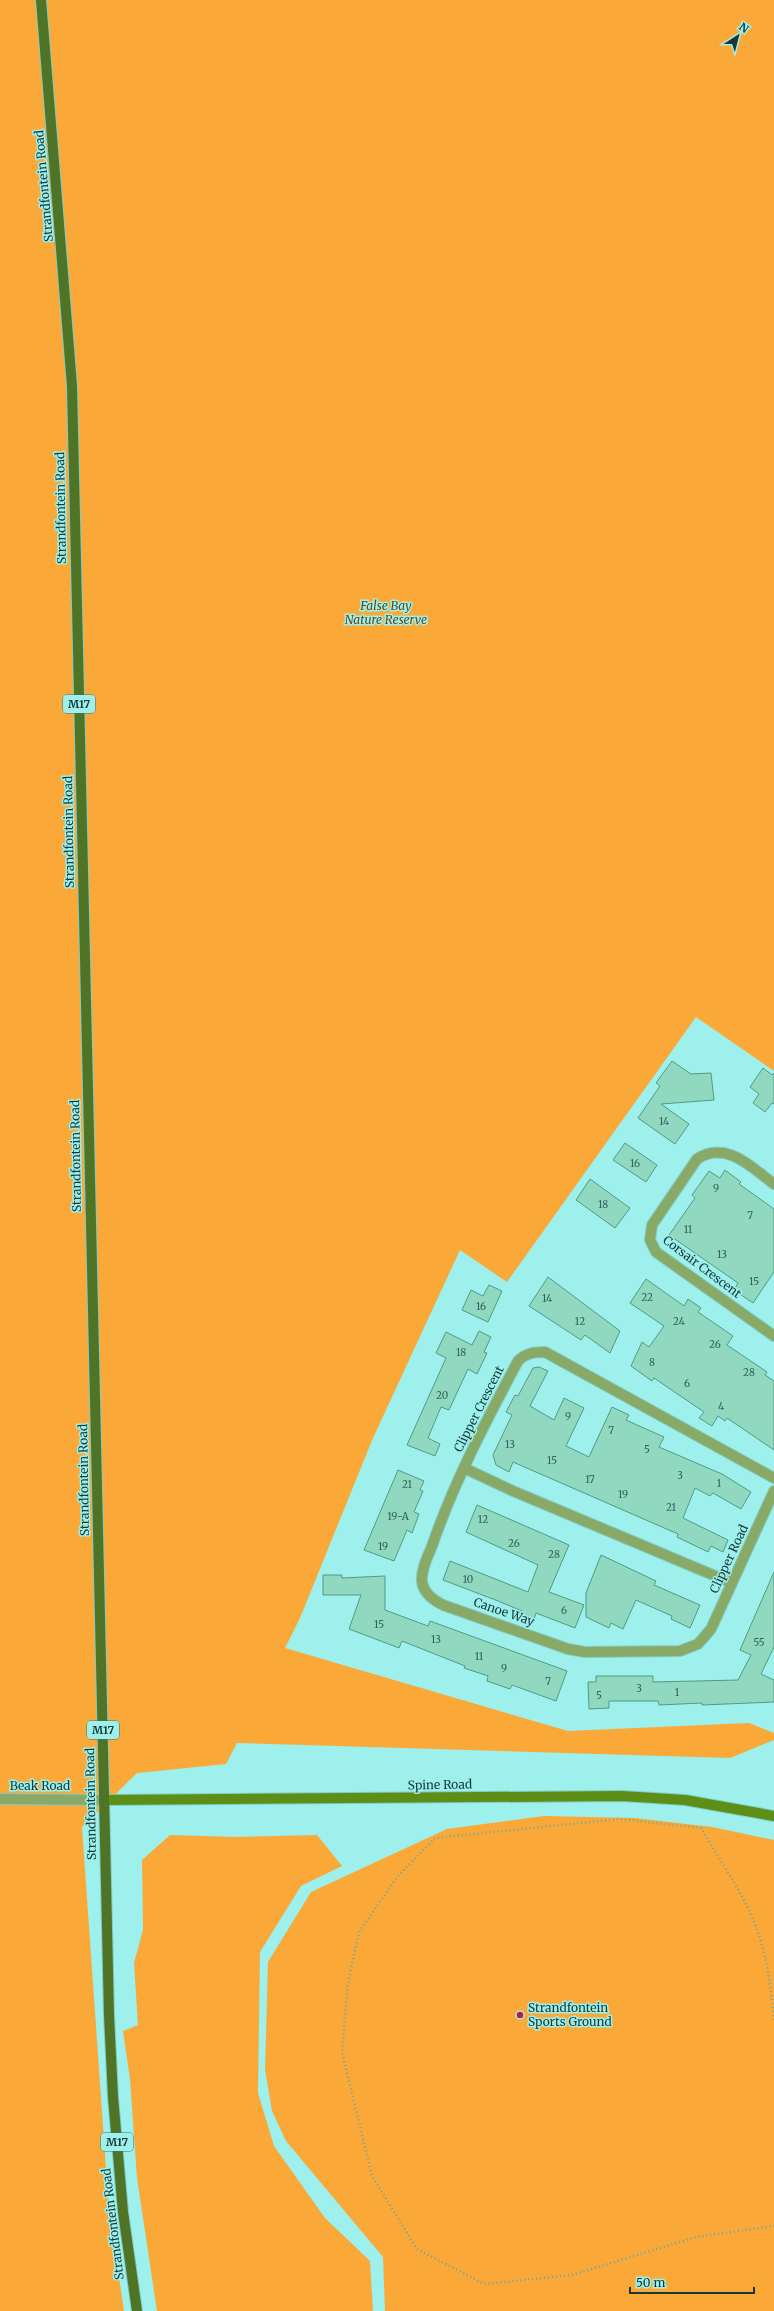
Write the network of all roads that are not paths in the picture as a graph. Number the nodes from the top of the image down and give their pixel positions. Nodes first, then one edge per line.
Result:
1 (41, 0) edge
2 (774, 1184) edge
3 (774, 1336) edge
4 (464, 1468) junction
5 (774, 1478) edge
6 (774, 1491) edge
7 (732, 1583) junction
8 (705, 1637) joint
9 (0, 1799) edge
10 (104, 1800) junction
11 (774, 1816) edge
12 (137, 2311) edge

1 - 10 main road, Strandfontein Road / M17
2 - 3 street, Corsair Crescent
4 - 5 street, Clipper Crescent
4 - 7 street, Clipper Crescent
4 - 8 street, Canoe Way
6 - 7 street, Clipper Road
7 - 8 street, Clipper Road
9 - 10 street, Beak Road
10 - 11 main road, Spine Road
10 - 12 main road, Strandfontein Road / M17

